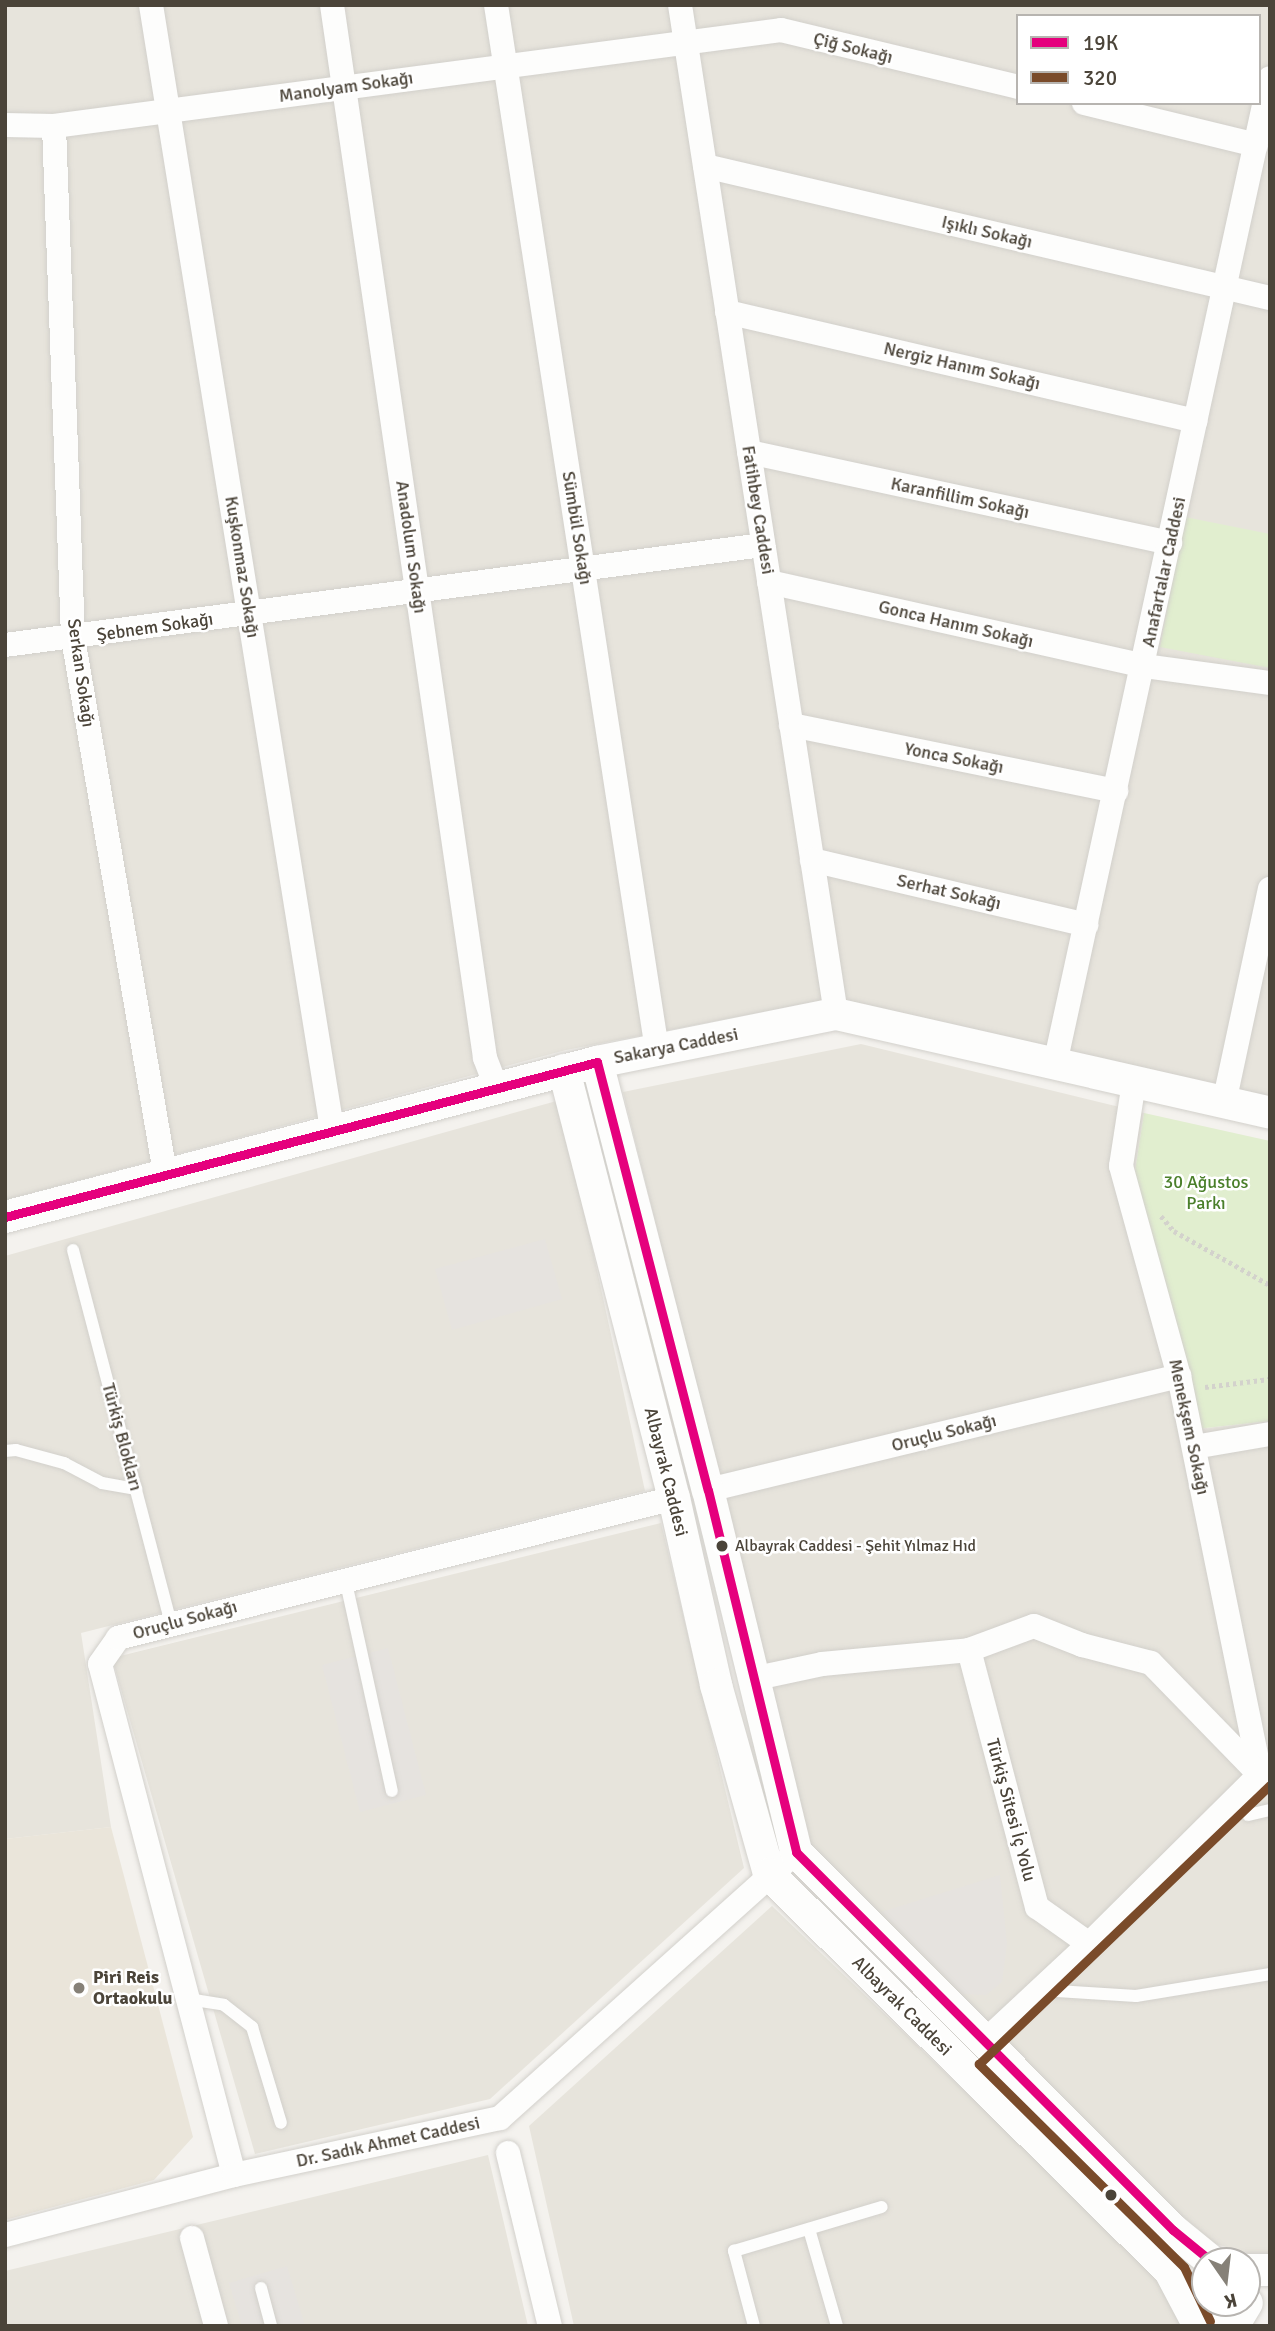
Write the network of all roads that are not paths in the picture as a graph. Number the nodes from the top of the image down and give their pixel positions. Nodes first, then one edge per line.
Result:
1 (151, 5) edge
2 (332, 5) edge
3 (496, 5) edge
4 (680, 5) edge
5 (686, 42) junction
6 (506, 66) junction
7 (1270, 78) edge
8 (345, 87) junction
9 (1016, 87) edge
10 (1092, 105) edge
11 (168, 111) junction
12 (5, 125) edge
13 (54, 125) junction
14 (1256, 145) junction
15 (705, 166) junction
16 (1225, 288) junction
17 (1270, 298) edge
18 (727, 312) junction
19 (1196, 421) junction
20 (749, 452) junction
21 (1170, 543) junction
22 (763, 545) junction
23 (583, 569) junction
24 (769, 582) junction
25 (418, 592) junction
26 (249, 614) junction
27 (73, 638) junction
28 (5, 645) edge
29 (1144, 666) junction
30 (1270, 682) edge
31 (791, 725) junction
32 (1116, 790) junction
33 (812, 860) junction
34 (1270, 889) edge
35 (1086, 925) junction
36 (836, 1014) junction
37 (657, 1050) junction
38 (597, 1062) junction
39 (1055, 1064) junction
40 (564, 1070) junction
41 (1134, 1082) junction
42 (496, 1087) junction
43 (1224, 1102) junction
44 (1270, 1113) edge
45 (332, 1129) junction
46 (165, 1173) junction
47 (5, 1217) edge
48 (73, 1250) dead end
49 (1181, 1383) junction
50 (1270, 1434) edge
51 (1194, 1447) junction
52 (5, 1451) edge
53 (136, 1489) junction
54 (708, 1490) junction
55 (674, 1498) junction
56 (345, 1578) junction
57 (171, 1624) junction
58 (969, 1650) junction
59 (752, 1679) junction
60 (716, 1685) junction
61 (1265, 1773) edge
62 (392, 1791) dead end
63 (1270, 1810) edge
64 (1248, 1815) dead end
65 (796, 1852) junction
66 (769, 1874) junction
67 (1089, 1944) junction
68 (1270, 1974) edge
69 (1040, 1990) junction
70 (188, 1999) junction
71 (984, 2042) junction
72 (961, 2064) junction
73 (281, 2123) dead end
74 (508, 2153) dead end
75 (234, 2175) junction
76 (883, 2207) dead end
77 (809, 2229) junction
78 (5, 2235) edge
79 (192, 2238) dead end
80 (1193, 2247) edge
81 (261, 2288) dead end
82 (1201, 2320) edge
83 (216, 2326) edge
84 (271, 2326) edge
85 (550, 2326) edge
86 (754, 2326) edge
87 (838, 2326) edge

1 - 11 street, Kuşkonmaz Sokağı
2 - 8 street, Anadolum Sokağı
3 - 6 street, Sümbül Sokağı
4 - 5 street, Fatihbey Caddesi
5 - 6 street, Manolyam Sokağı
5 - 9 street, Çiğ Sokağı
5 - 15 street, Fatihbey Caddesi
6 - 8 street, Manolyam Sokağı
6 - 23 street, Sümbül Sokağı
7 - 14 street, Anafartalar Caddesi
8 - 11 street, Manolyam Sokağı
8 - 25 street, Anadolum Sokağı
10 - 14 street
11 - 13 street, Manolyam Sokağı
11 - 26 street, Kuşkonmaz Sokağı
12 - 13 street, Manolyam Sokağı
13 - 27 street, Serkan Sokağı
14 - 16 street, Anafartalar Caddesi
15 - 16 street, Işıklı Sokağı
15 - 18 street, Fatihbey Caddesi
16 - 17 street, Işıklı Sokağı
16 - 19 street, Anafartalar Caddesi
18 - 19 street, Nergiz Hanım Sokağı
18 - 20 street, Fatihbey Caddesi
19 - 21 street, Anafartalar Caddesi
20 - 21 street, Karanfillim Sokağı
20 - 22 street, Fatihbey Caddesi
21 - 29 street, Anafartalar Caddesi
22 - 23 street, Şebnem Sokağı
22 - 24 street, Fatihbey Caddesi
23 - 25 street, Şebnem Sokağı
23 - 37 street, Sümbül Sokağı
24 - 29 street, Gonca Hanım Sokağı
24 - 31 street, Fatihbey Caddesi
25 - 26 street, Şebnem Sokağı
25 - 42 street, Anadolum Sokağı
26 - 27 street, Şebnem Sokağı
26 - 45 street, Kuşkonmaz Sokağı
27 - 28 street, Şebnem Sokağı
27 - 46 street, Serkan Sokağı
29 - 30 street, Gonca Hanım Sokağı
29 - 32 street, Anafartalar Caddesi
31 - 32 street, Yonca Sokağı
31 - 33 street, Fatihbey Caddesi
32 - 35 street, Anafartalar Caddesi
33 - 35 street, Serhat Sokağı
33 - 36 street, Fatihbey Caddesi
34 - 43 street
35 - 39 street, Anafartalar Caddesi
36 - 37 street, Sakarya Caddesi
36 - 39 street, Sakarya Caddesi
37 - 38 street, Sakarya Caddesi
38 - 40 street, Sakarya Caddesi
38 - 54 street, Albayrak Caddesi
39 - 41 street, Sakarya Caddesi
40 - 42 street, Sakarya Caddesi
40 - 55 street, Albayrak Caddesi
41 - 43 street, Sakarya Caddesi
41 - 49 street, Menekşem Sokağı
42 - 45 street, Sakarya Caddesi
43 - 44 street, Sakarya Caddesi
45 - 46 street, Sakarya Caddesi
46 - 47 street, Sakarya Caddesi
48 - 53 lane, Türkiş Blokları
49 - 51 street, Menekşem Sokağı
49 - 54 street, Oruçlu Sokağı
50 - 51 street
51 - 61 street, Menekşem Sokağı
52 - 53 lane
53 - 57 lane, Türkiş Blokları
54 - 55 street
54 - 59 street, Albayrak Caddesi
55 - 56 street, Oruçlu Sokağı
55 - 60 street, Albayrak Caddesi
56 - 57 street, Oruçlu Sokağı
56 - 62 lane
57 - 70 street, Oruçlu Sokağı
58 - 59 street
58 - 61 street
58 - 67 street, Türkiş Sitesi İç Yolu
59 - 60 street
59 - 65 street, Albayrak Caddesi
60 - 66 street, Albayrak Caddesi
61 - 67 street
63 - 64 lane
65 - 66 street
65 - 71 street, Albayrak Caddesi
66 - 72 street, Albayrak Caddesi
66 - 75 street, Dr. Sadık Ahmet Caddesi
67 - 69 street
68 - 69 lane
69 - 71 street
70 - 73 lane
70 - 75 street, Oruçlu Sokağı
71 - 72 street
71 - 80 street, Albayrak Caddesi
72 - 82 street, Albayrak Caddesi
74 - 85 street
75 - 78 street, Dr. Sadık Ahmet Caddesi
76 - 77 lane
77 - 86 lane
77 - 87 lane
79 - 83 street
81 - 84 lane

